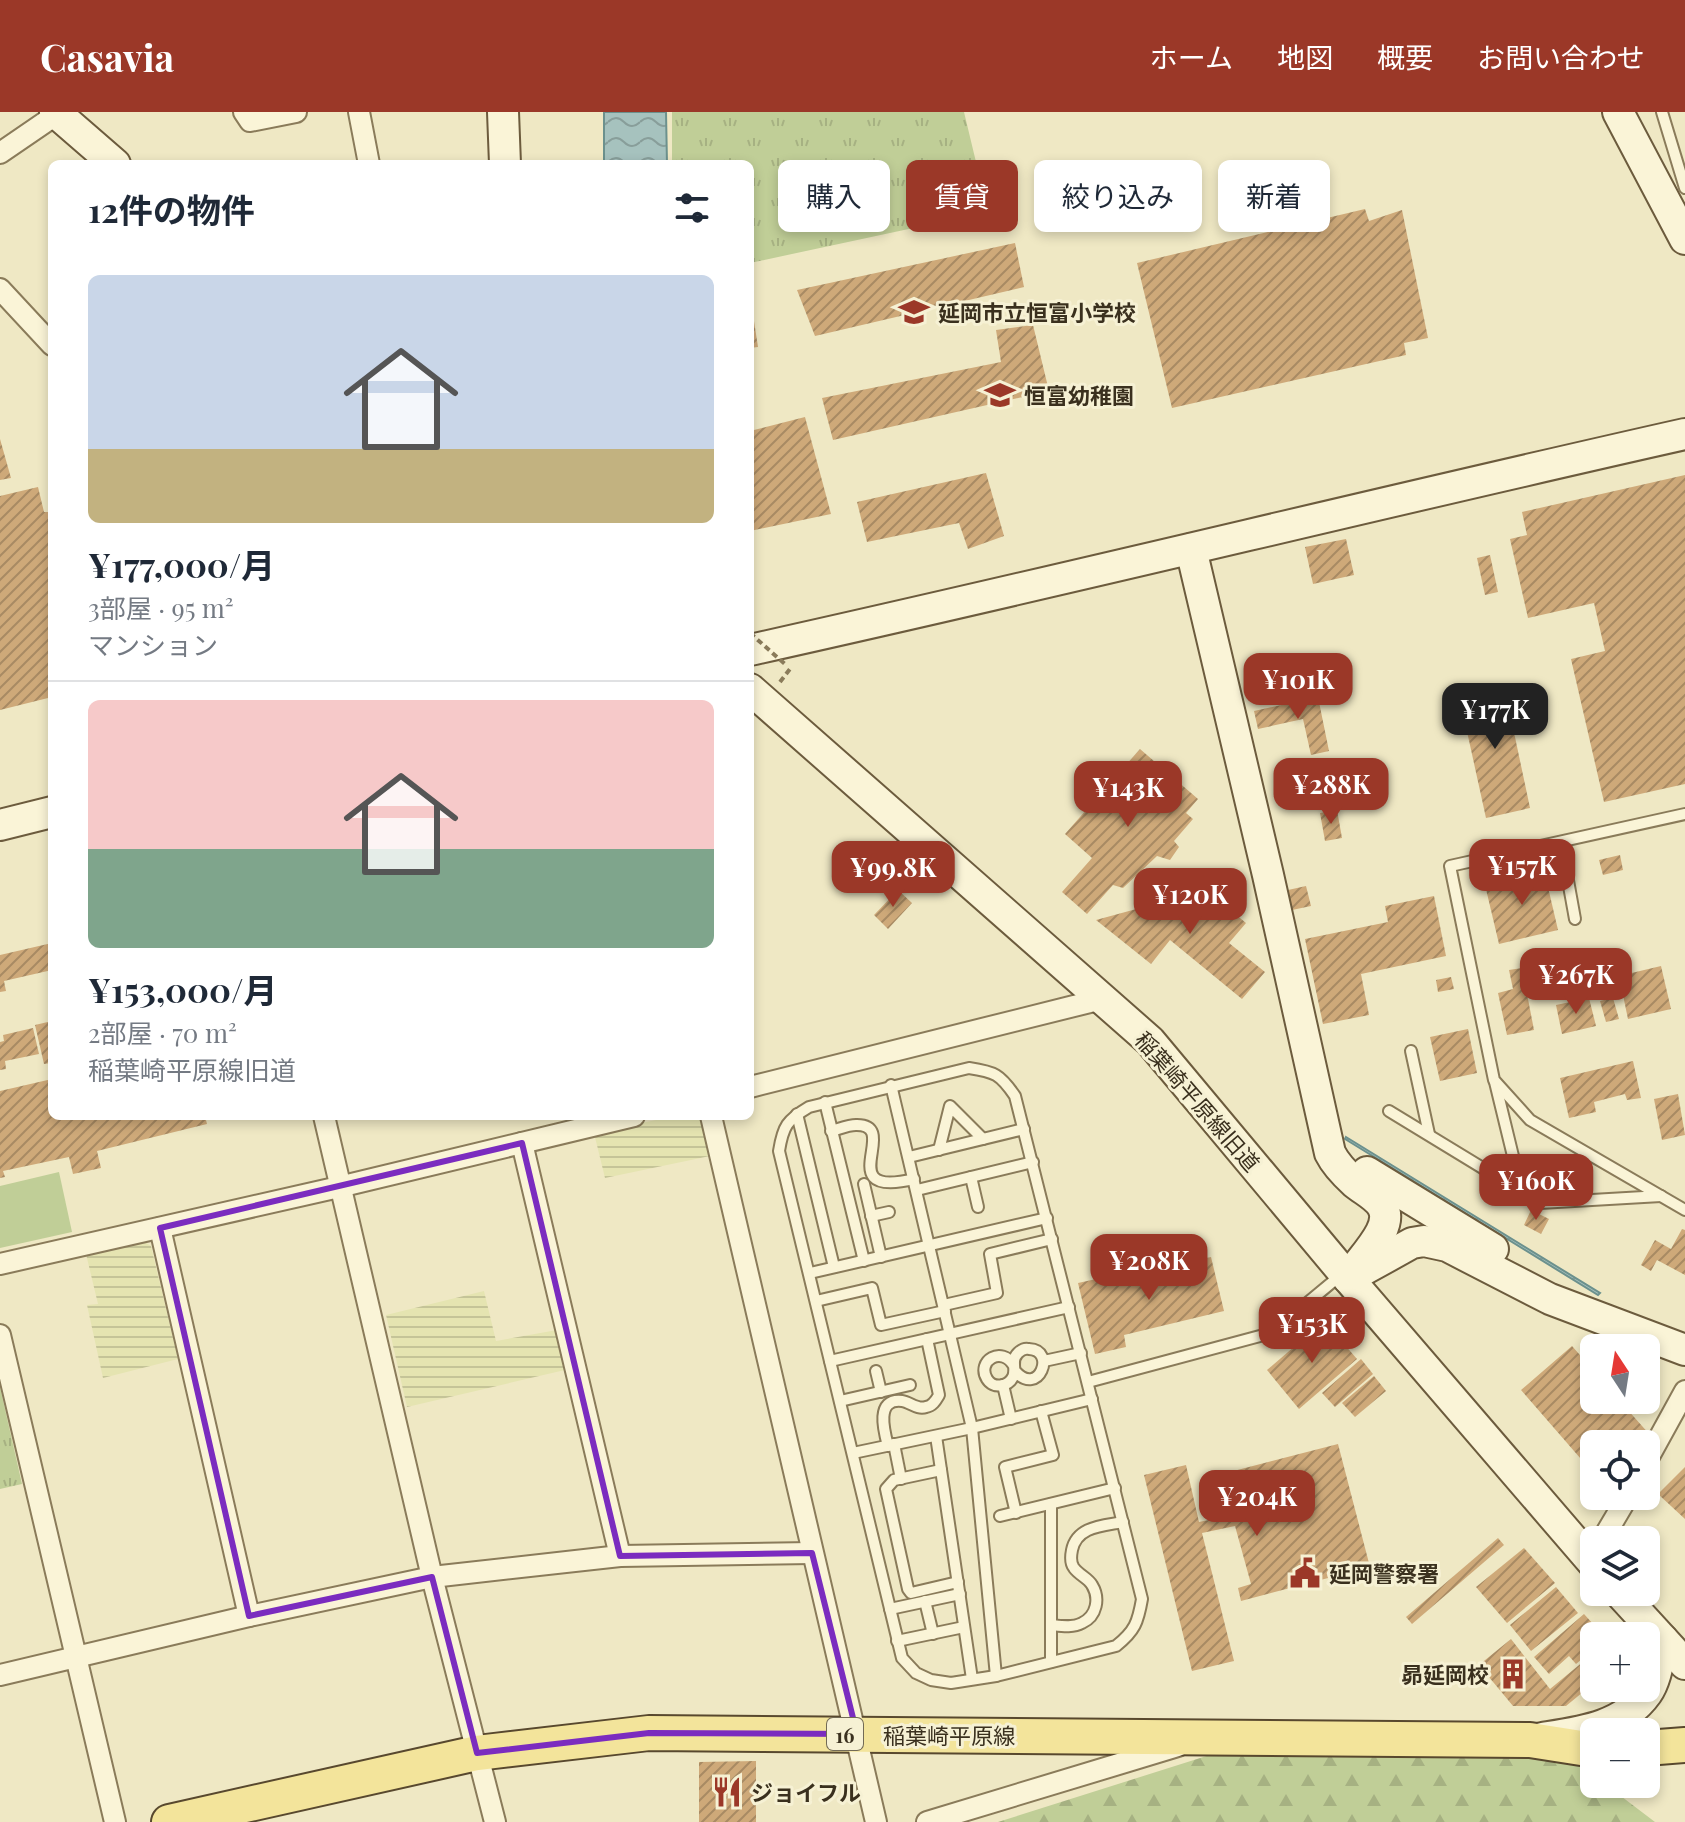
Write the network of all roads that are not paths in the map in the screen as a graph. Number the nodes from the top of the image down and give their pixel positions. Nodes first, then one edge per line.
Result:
1 (57, 112) edge
2 (244, 112) edge
3 (296, 112) edge
4 (359, 112) edge
5 (503, 112) edge
6 (1618, 112) edge
7 (1662, 112) edge
8 (0, 153) edge
9 (111, 160) edge
10 (368, 160) edge
11 (505, 160) edge
12 (1680, 212) edge
13 (0, 289) edge
14 (48, 341) edge
15 (1685, 434) edge
16 (1191, 549) junction
17 (754, 649) edge
18 (754, 693) edge
19 (48, 813) edge
20 (1685, 814) edge
21 (0, 825) edge
22 (1561, 842) junction
23 (1575, 919) dead end
24 (1102, 999) junction
25 (1411, 1051) dead end
26 (1494, 1080) junction
27 (891, 1085) junction
28 (754, 1086) edge
29 (825, 1102) junction
30 (1389, 1111) dead end
31 (797, 1114) junction
32 (325, 1120) edge
33 (617, 1120) edge
34 (712, 1120) edge
35 (1024, 1129) junction
36 (831, 1131) junction
37 (1429, 1134) junction
38 (983, 1139) junction
39 (522, 1143) junction
40 (1329, 1145) junction
41 (939, 1150) junction
42 (909, 1157) junction
43 (1033, 1162) junction
44 (971, 1177) junction
45 (864, 1184) dead end
46 (915, 1184) junction
47 (339, 1187) junction
48 (1521, 1189) junction
49 (1661, 1196) junction
50 (978, 1207) dead end
51 (1685, 1210) edge
52 (889, 1212) dead end
53 (871, 1216) junction
54 (1047, 1218) junction
55 (1447, 1221) junction
56 (160, 1228) junction
57 (1383, 1230) junction
58 (1052, 1239) junction
59 (930, 1246) junction
60 (881, 1257) junction
61 (864, 1261) junction
62 (0, 1264) edge
63 (834, 1267) junction
64 (810, 1273) junction
65 (1345, 1276) junction
66 (816, 1301) junction
67 (1069, 1307) junction
68 (945, 1308) junction
69 (1596, 1316) junction
70 (0, 1335) edge
71 (951, 1335) junction
72 (927, 1339) junction
73 (1685, 1350) edge
74 (1081, 1353) junction
75 (830, 1361) junction
76 (1044, 1361) junction
77 (1014, 1368) junction
78 (876, 1371) dead end
79 (1088, 1382) junction
80 (910, 1385) dead end
81 (1003, 1385) junction
82 (1685, 1391) edge
83 (881, 1392) junction
84 (1092, 1399) junction
85 (840, 1401) junction
86 (1041, 1411) junction
87 (1011, 1419) junction
88 (972, 1428) junction
89 (936, 1436) junction
90 (1660, 1437) edge
91 (891, 1445) junction
92 (853, 1453) junction
93 (941, 1470) junction
94 (901, 1479) junction
95 (1115, 1488) junction
96 (1051, 1504) junction
97 (1016, 1513) junction
98 (1000, 1516) dead end
99 (1123, 1522) junction
100 (1580, 1537) edge
101 (812, 1553) junction
102 (620, 1556) junction
103 (432, 1577) junction
104 (959, 1588) junction
105 (925, 1601) junction
106 (1632, 1606) edge
107 (890, 1609) junction
108 (249, 1616) junction
109 (1051, 1625) junction
110 (964, 1627) junction
111 (933, 1634) junction
112 (1663, 1640) junction
113 (897, 1641) junction
114 (75, 1658) junction
115 (1051, 1662) junction
116 (1685, 1664) edge
117 (0, 1675) edge
118 (996, 1676) junction
119 (972, 1679) junction
120 (857, 1734) junction
121 (1209, 1737) junction
122 (1530, 1740) junction
123 (1685, 1745) edge
124 (1660, 1747) edge
125 (1580, 1748) edge
126 (477, 1753) junction
127 (115, 1822) edge
128 (169, 1822) edge
129 (495, 1822) edge
130 (876, 1822) edge
131 (927, 1822) edge

1 - 8 street
1 - 9 street
2 - 3 street
4 - 10 street
5 - 11 street
6 - 12 street
7 - 12 lane
13 - 14 street
15 - 16 street
16 - 17 street
16 - 40 street
18 - 24 street, 稲葉崎平原線旧道
19 - 21 street
20 - 22 lane
22 - 23 lane
22 - 26 lane
24 - 28 street
24 - 65 street, 稲葉崎平原線旧道
25 - 37 lane
26 - 48 lane
26 - 49 lane
27 - 29 lane
27 - 35 lane
27 - 42 lane
29 - 31 lane
29 - 36 lane
30 - 37 lane
31 - 63 lane
31 - 64 lane
32 - 47 street
33 - 39 street
34 - 101 street
35 - 38 lane
35 - 43 lane
36 - 46 lane
36 - 61 lane
37 - 48 lane
38 - 41 lane
38 - 41 lane
39 - 47 street
39 - 102 street
40 - 55 street
40 - 57 street
41 - 42 lane
42 - 46 lane
43 - 44 lane
43 - 54 lane
44 - 46 lane
44 - 50 lane
45 - 53 lane
46 - 59 lane
47 - 56 street
47 - 103 street
48 - 49 lane
49 - 51 lane
52 - 53 lane
53 - 60 lane
54 - 58 lane
54 - 59 lane
55 - 57 street
55 - 69 street
56 - 62 street
56 - 108 street
57 - 65 street
58 - 67 lane
58 - 68 lane
59 - 60 lane
59 - 68 lane
60 - 61 lane
61 - 63 lane
63 - 64 lane
64 - 66 lane
65 - 69 street
65 - 79 lane
65 - 100 street, 稲葉崎平原線旧道
66 - 68 lane
66 - 75 lane
67 - 71 lane
67 - 74 lane
68 - 71 lane
69 - 73 street
70 - 114 street
71 - 72 lane
71 - 88 lane
72 - 75 lane
72 - 91 lane
74 - 76 lane
74 - 79 lane
75 - 85 lane
76 - 77 lane
76 - 77 lane
77 - 81 lane
77 - 81 lane
78 - 83 lane
79 - 84 lane
80 - 83 lane
81 - 87 lane
82 - 90 street
83 - 85 lane
84 - 86 lane
84 - 95 lane
85 - 92 lane
86 - 87 lane
86 - 97 lane
87 - 88 lane
88 - 89 lane
88 - 118 lane
89 - 91 lane
89 - 93 lane
91 - 92 lane
91 - 94 lane
92 - 107 lane
93 - 94 lane
93 - 104 lane
94 - 104 lane
95 - 96 lane
95 - 99 lane
96 - 97 lane
96 - 109 lane
97 - 98 lane
99 - 109 lane
99 - 115 lane
101 - 102 street
101 - 120 street
102 - 103 street
103 - 108 street
103 - 126 street
104 - 105 lane
104 - 110 lane
105 - 107 lane
105 - 111 lane
106 - 112 street
107 - 113 lane
108 - 114 street
109 - 115 lane
110 - 111 lane
110 - 119 lane
111 - 113 lane
112 - 116 street
112 - 122 street
113 - 119 lane
114 - 117 street
114 - 127 street
115 - 118 lane
118 - 119 lane
120 - 121 main road, 稲葉崎平原線 / 16
120 - 126 main road, 稲葉崎平原線 / 16
120 - 130 street
121 - 122 main road, 稲葉崎平原線 / 16
121 - 131 street
122 - 125 main road, 稲葉崎平原線 / 16
123 - 124 main road
126 - 128 main road, 稲葉崎平原線 / 16
126 - 129 street

